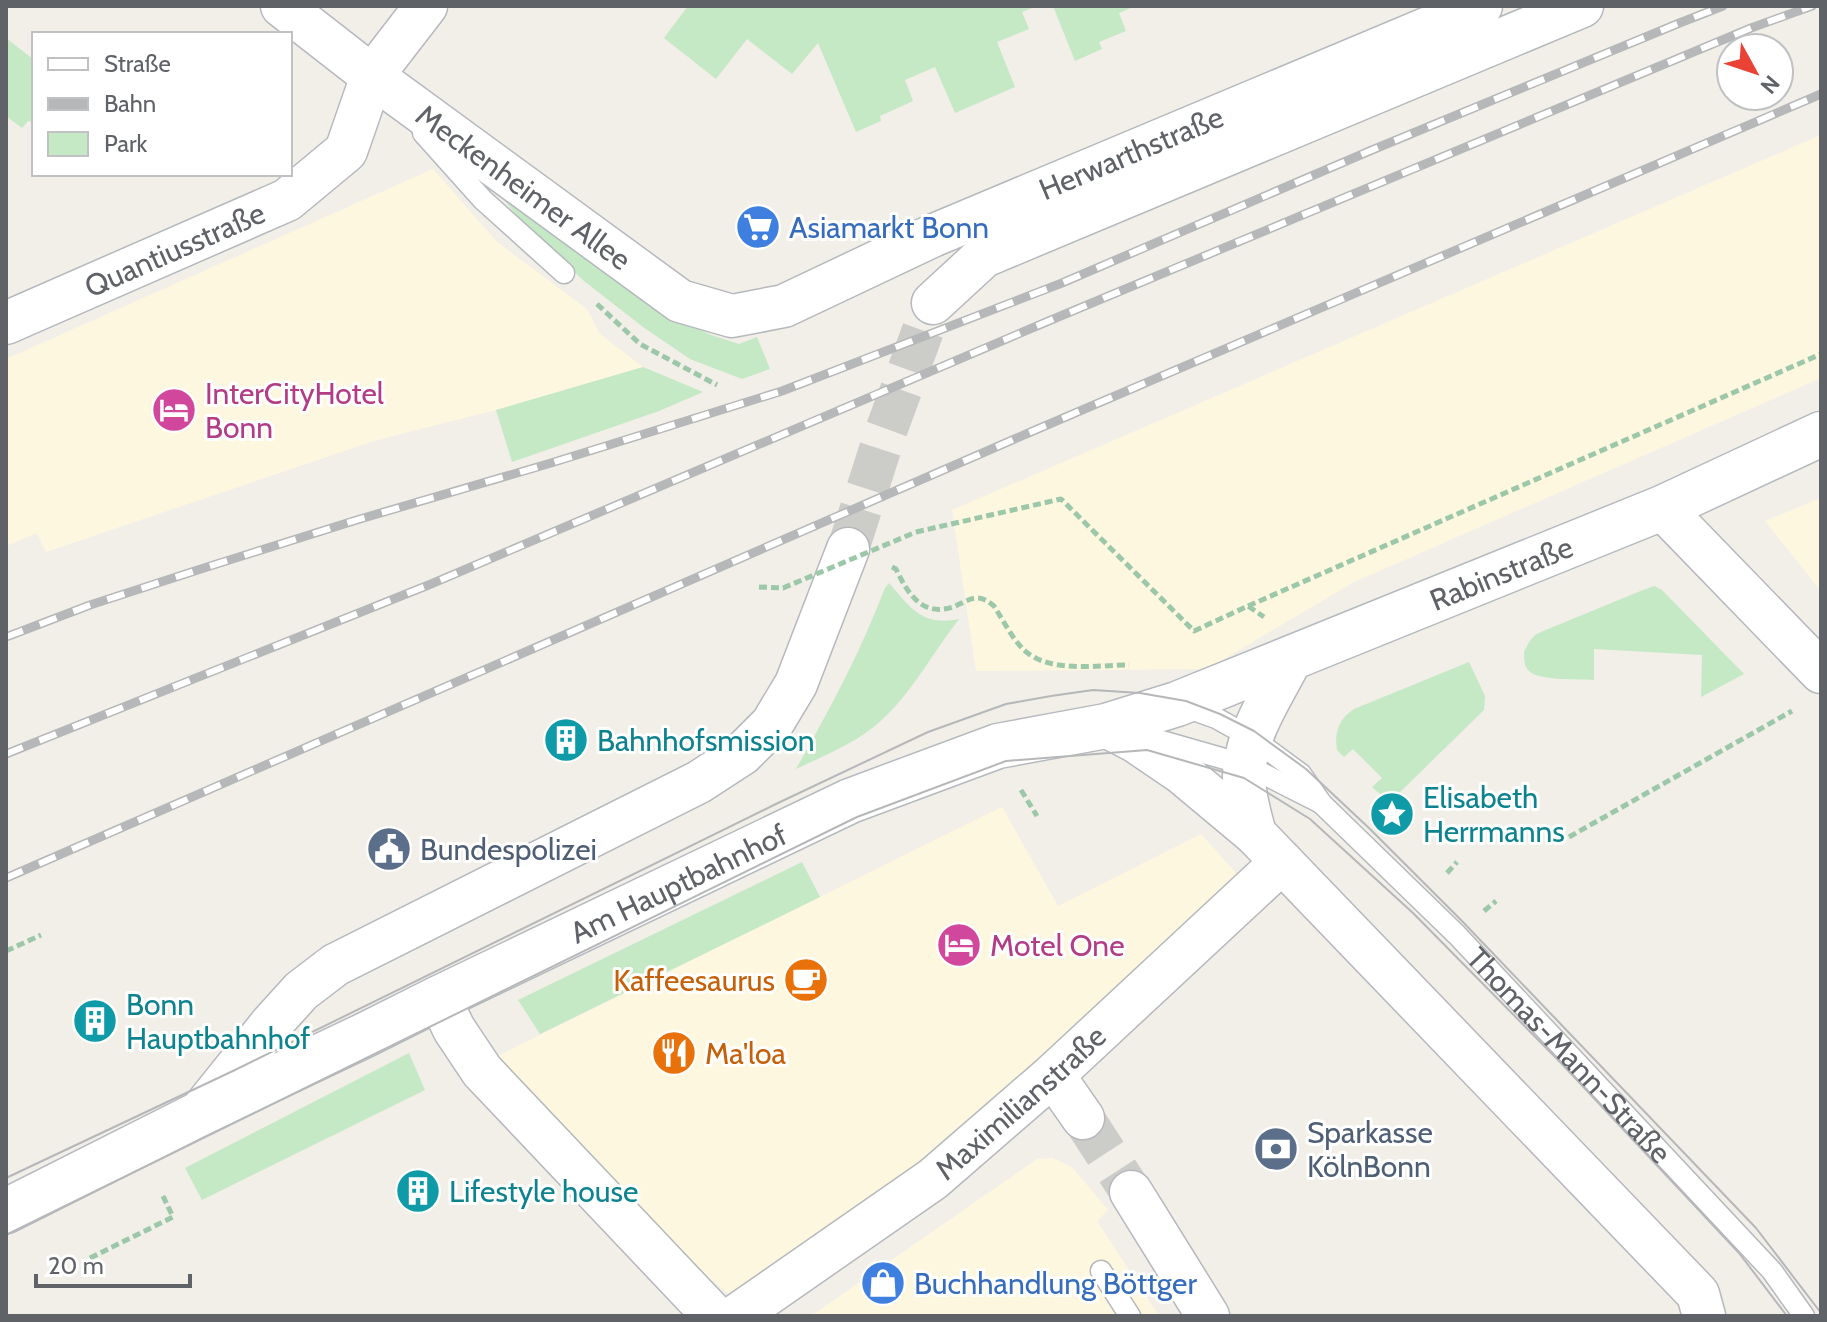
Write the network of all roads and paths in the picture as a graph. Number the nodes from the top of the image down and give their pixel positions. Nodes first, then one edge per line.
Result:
1 (282, 6) edge
2 (426, 6) edge
3 (1481, 6) edge
4 (1582, 6) edge
5 (372, 76) junction
6 (564, 273) joint
7 (933, 303) tunnel mouth
8 (784, 306) joint
9 (6, 323) edge
10 (1821, 354) edge
11 (717, 385) dead end
12 (1821, 434) edge
13 (1662, 508) junction
14 (848, 549) tunnel mouth
15 (902, 582) dead end
16 (759, 587) dead end
17 (1248, 606) junction
18 (1291, 659) junction
19 (1136, 664) dead end
20 (1821, 672) edge
21 (1177, 704) junction
22 (1794, 710) dead end
23 (1106, 726) junction
24 (1249, 751) junction
25 (1569, 837) dead end
26 (1268, 848) junction
27 (41, 935) dead end
28 (6, 951) edge
29 (439, 998) junction
30 (1053, 1075) junction
31 (199, 1114) junction
32 (1083, 1118) tunnel mouth
33 (1131, 1192) tunnel mouth
34 (163, 1196) dead end
35 (6, 1211) edge
36 (90, 1258) dead end
37 (1101, 1271) dead end
38 (714, 1316) edge
39 (736, 1316) edge
40 (1130, 1316) edge
41 (1208, 1316) edge
42 (1704, 1316) edge
43 (1804, 1316) edge

1 - 5 street, Meckenheimer Allee
2 - 5 street, Quantiusstraße
3 - 8 street, Herwarthstraße
4 - 7 street, Herwarthstraße
5 - 6 lane
5 - 8 street, Meckenheimer Allee
5 - 9 street, Quantiusstraße
6 - 11 path
10 - 17 path
12 - 13 street, Rabinstraße
13 - 18 street, Rabinstraße
13 - 20 street
14 - 31 street, Am Hauptbahnhof
15 - 19 path
16 - 17 path, bridge
17 - 18 path
18 - 21 street, Rabinstraße
18 - 24 street
21 - 23 street, Am Hauptbahnhof
21 - 24 lane, Thomas-Mann-Straße
22 - 25 path
23 - 24 lane, Thomas-Mann-Straße
23 - 26 street
23 - 29 street, Am Hauptbahnhof
24 - 26 street
24 - 43 lane, Thomas-Mann-Straße
26 - 30 street, Maximilianstraße
26 - 42 street
27 - 28 path
29 - 31 street, Am Hauptbahnhof
29 - 38 street
30 - 32 street
30 - 39 street, Maximilianstraße
31 - 35 street, Am Hauptbahnhof
33 - 41 street
34 - 36 path
37 - 40 lane

